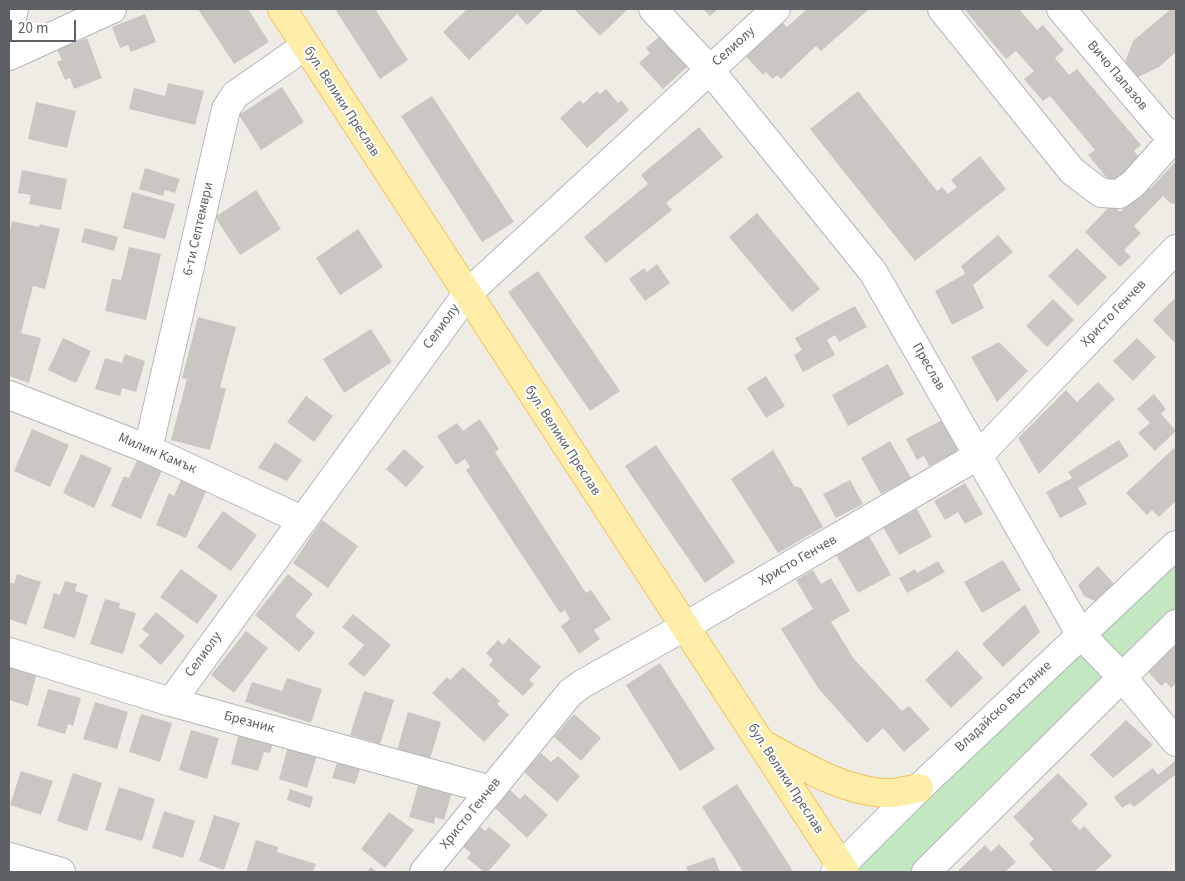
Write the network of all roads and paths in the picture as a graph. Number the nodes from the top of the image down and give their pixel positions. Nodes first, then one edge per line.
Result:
1 (14, 9) edge
2 (112, 9) edge
3 (282, 9) edge
4 (653, 9) edge
5 (776, 9) edge
6 (942, 9) edge
7 (1061, 9) edge
8 (9, 31) edge
9 (305, 46) junction
10 (9, 56) edge
11 (709, 69) junction
12 (1175, 139) edge
13 (1176, 249) edge
14 (466, 294) junction
15 (9, 395) edge
16 (148, 449) junction
17 (979, 455) junction
18 (302, 520) junction
19 (1176, 545) edge
20 (1176, 624) edge
21 (684, 627) junction
22 (1081, 636) junction
23 (9, 652) edge
24 (1122, 677) junction
25 (171, 702) junction
26 (1176, 742) edge
27 (763, 744) junction
28 (919, 788) junction
29 (491, 790) junction
30 (9, 857) edge
31 (841, 870) edge
32 (61, 872) edge
33 (424, 872) edge
34 (926, 872) edge

1 - 8 street
2 - 10 street
3 - 9 main road, бул. Велики Преслав
4 - 11 street, Преслав
5 - 11 street, Селиолу
6 - 12 street
7 - 12 street, Вичо Папазов
9 - 14 main road, бул. Велики Преслав
9 - 16 street, 6-ти Септември
11 - 14 street, Селиолу
11 - 17 street, Преслав
13 - 17 street, Христо Генчев
14 - 18 street, Селиолу
14 - 21 main road, бул. Велики Преслав
15 - 16 street, Милин Камък
16 - 18 street, Милин Камък
17 - 21 street, Христо Генчев
17 - 22 street, Преслав
18 - 25 street, Селиолу
19 - 22 street, Владайско въстание
20 - 24 street
21 - 27 main road, бул. Велики Преслав
21 - 29 street, Христо Генчев
22 - 24 street, Преслав
22 - 28 street, Владайско въстание
23 - 25 street, Брезник
24 - 26 street, Преслав
24 - 34 street
25 - 29 street, Брезник
27 - 28 main road
27 - 31 main road, бул. Велики Преслав
28 - 31 street, Владайско въстание
29 - 33 street, Христо Генчев
30 - 32 street

